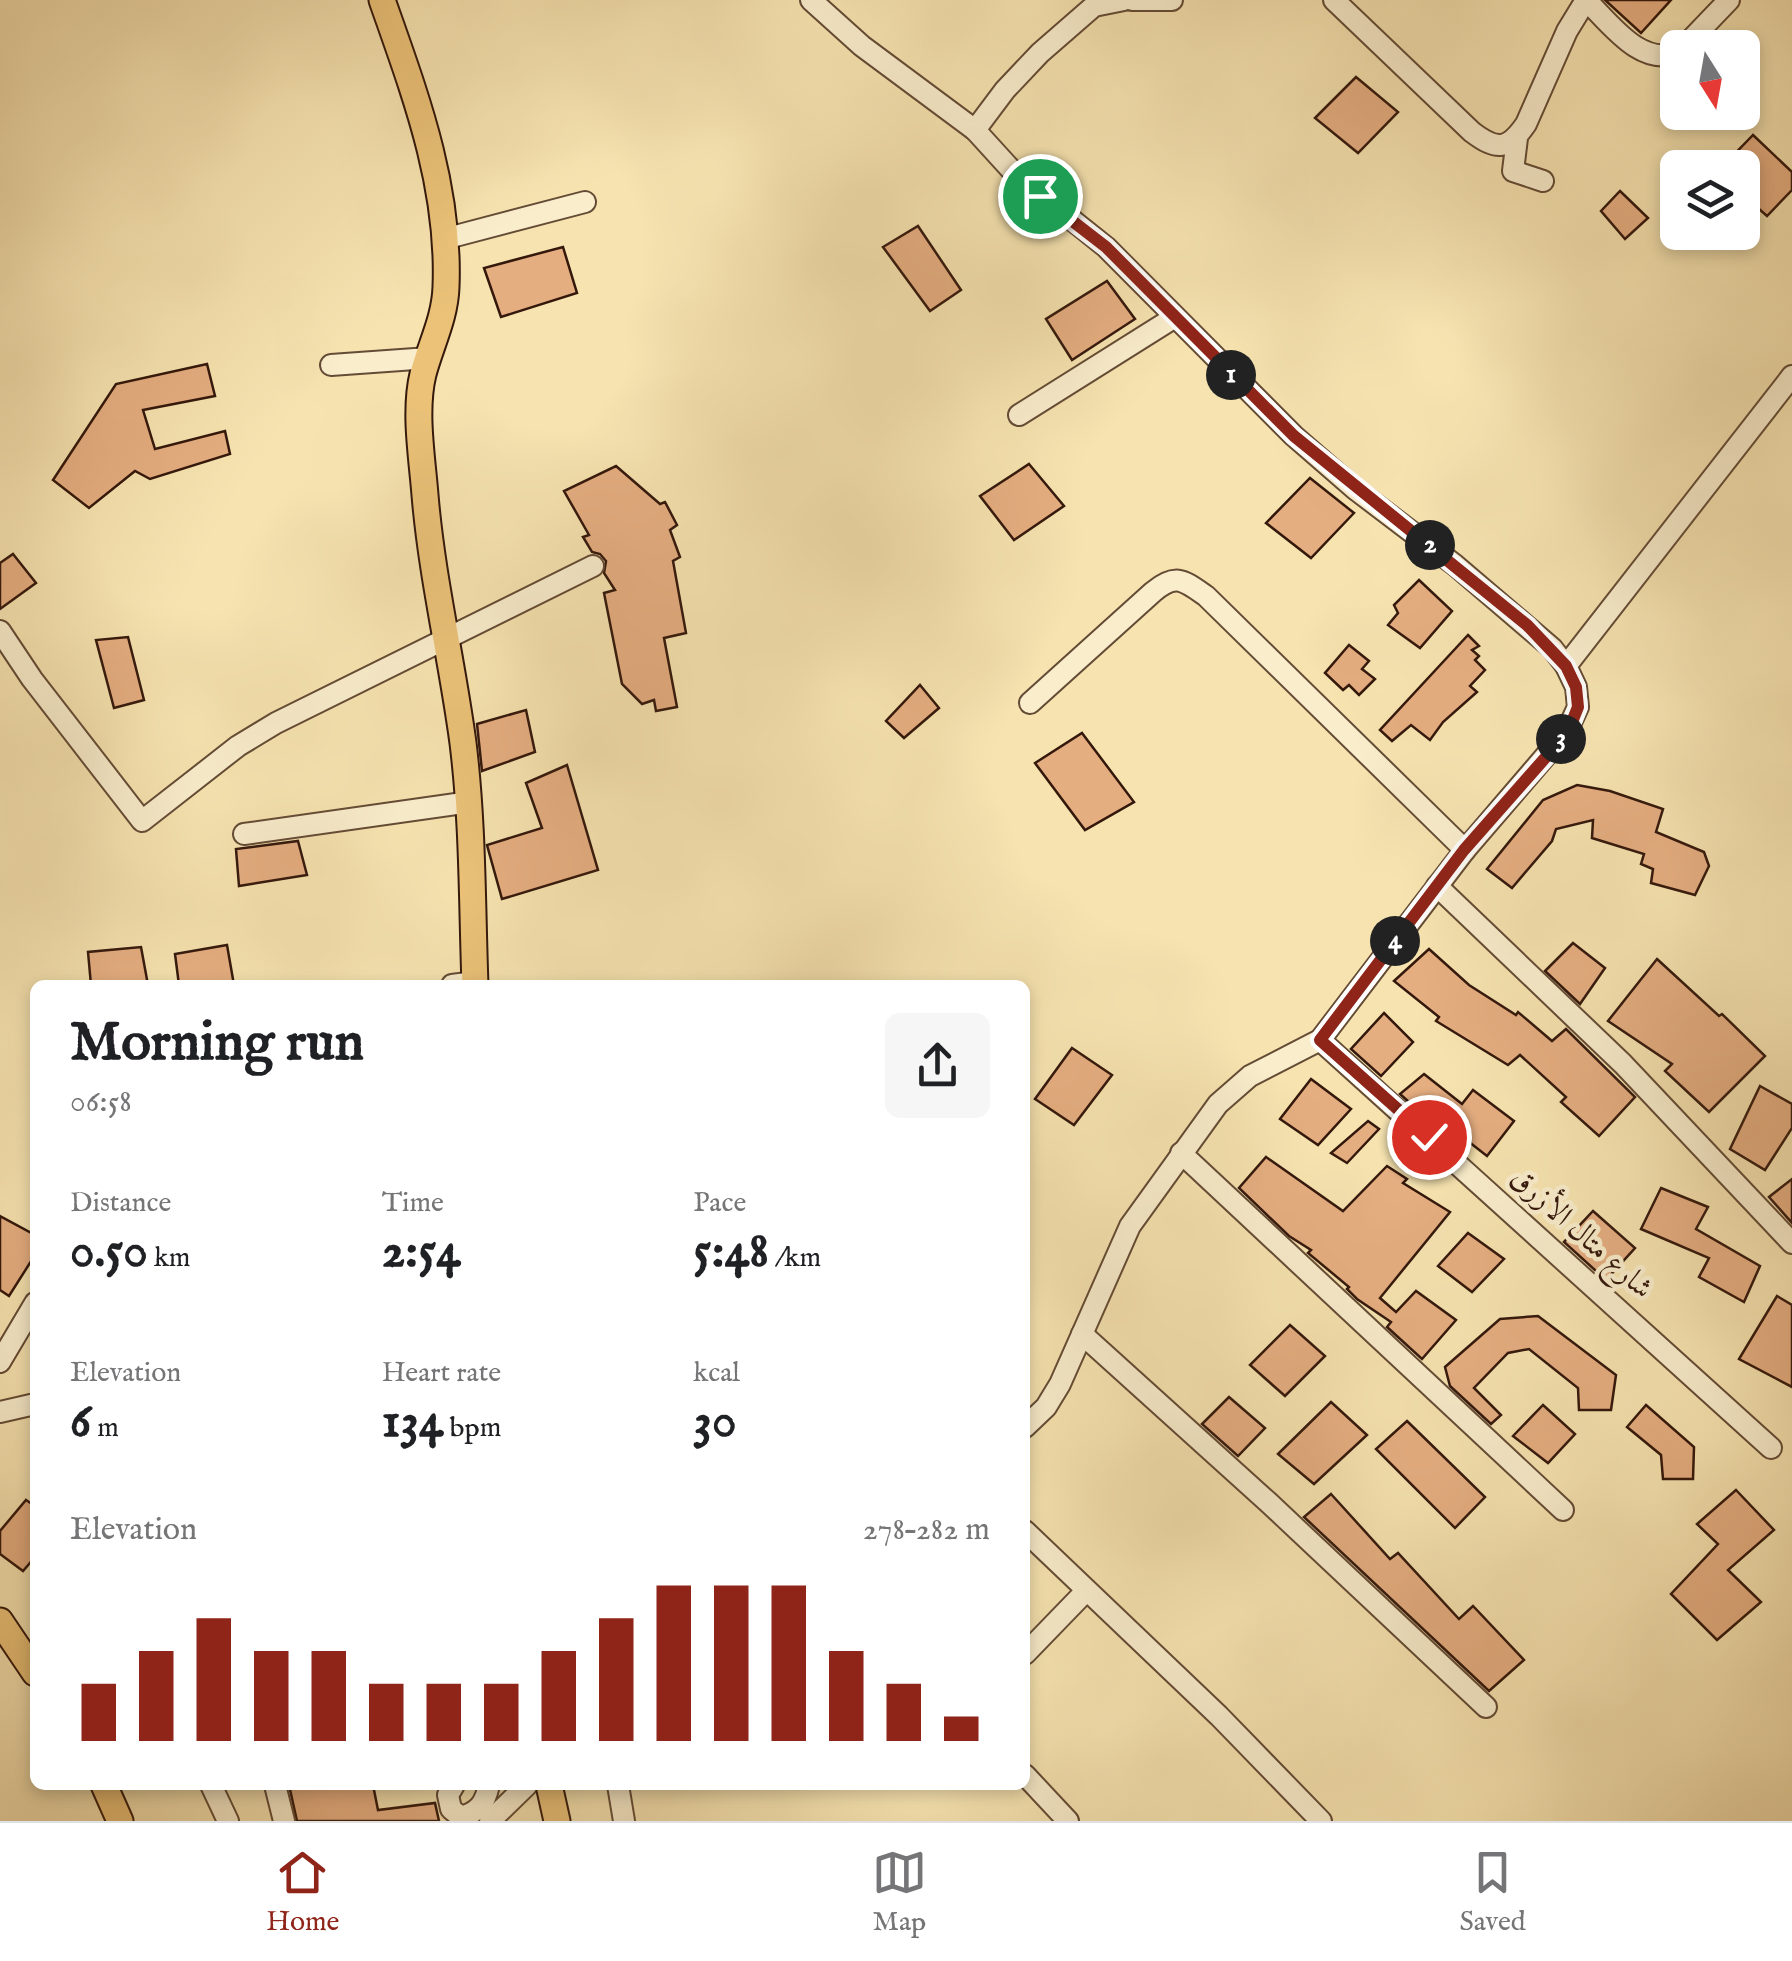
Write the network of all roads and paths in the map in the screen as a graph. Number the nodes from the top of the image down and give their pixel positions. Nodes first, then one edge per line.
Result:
1 (382, 0) edge
2 (811, 0) edge
3 (1124, 0) edge
4 (1132, 0) edge
5 (1172, 0) edge
6 (1334, 0) edge
7 (1729, 0) edge
8 (1700, 30) edge
9 (1660, 58) edge
10 (975, 130) junction
11 (1517, 138) junction
12 (1543, 181) dead end
13 (585, 202) dead end
14 (444, 240) junction
15 (1175, 316) junction
16 (428, 358) junction
17 (331, 364) dead end
18 (1792, 376) edge
19 (1019, 415) dead end
20 (594, 566) dead end
21 (0, 631) edge
22 (445, 637) junction
23 (1566, 666) junction
24 (1030, 703) dead end
25 (470, 802) junction
26 (244, 834) dead end
27 (1464, 850) junction
28 (1437, 886) junction
29 (467, 980) edge
30 (1320, 1040) junction
31 (1182, 1153) junction
32 (1792, 1244) edge
33 (30, 1311) edge
34 (1082, 1334) junction
35 (0, 1362) edge
36 (30, 1405) edge
37 (0, 1412) edge
38 (1030, 1423) edge
39 (1772, 1448) dead end
40 (1562, 1510) dead end
41 (1030, 1536) edge
42 (1086, 1591) junction
43 (0, 1621) edge
44 (1030, 1649) edge
45 (30, 1666) edge
46 (1486, 1706) dead end
47 (1030, 1780) edge
48 (106, 1790) edge
49 (214, 1790) edge
50 (276, 1790) edge
51 (451, 1790) edge
52 (488, 1790) edge
53 (522, 1790) edge
54 (551, 1790) edge
55 (619, 1790) edge
56 (120, 1821) edge
57 (228, 1821) edge
58 (284, 1821) edge
59 (490, 1821) edge
60 (557, 1821) edge
61 (624, 1821) edge
62 (1068, 1821) edge
63 (1321, 1821) edge

1 - 14 main road
2 - 10 street
3 - 10 street
4 - 5 street
6 - 11 street
7 - 8 street
9 - 11 street
10 - 15 street
11 - 12 street
13 - 14 street
14 - 16 main road
15 - 19 street
15 - 23 street
16 - 17 street
16 - 22 main road
18 - 23 street
20 - 22 street
21 - 22 street
22 - 25 main road
23 - 27 street
24 - 27 street
25 - 26 street
25 - 29 main road
27 - 28 street
28 - 30 street
28 - 32 street
30 - 31 street
30 - 39 street, شارع متال الأزرق
31 - 34 street
31 - 40 street
33 - 35 street
34 - 38 street
34 - 46 street
36 - 37 street
41 - 42 street
42 - 44 street
42 - 63 street
43 - 45 main road
47 - 62 street
48 - 56 main road
49 - 57 street
50 - 58 street
51 - 52 street
53 - 59 street
54 - 60 main road
55 - 61 street

